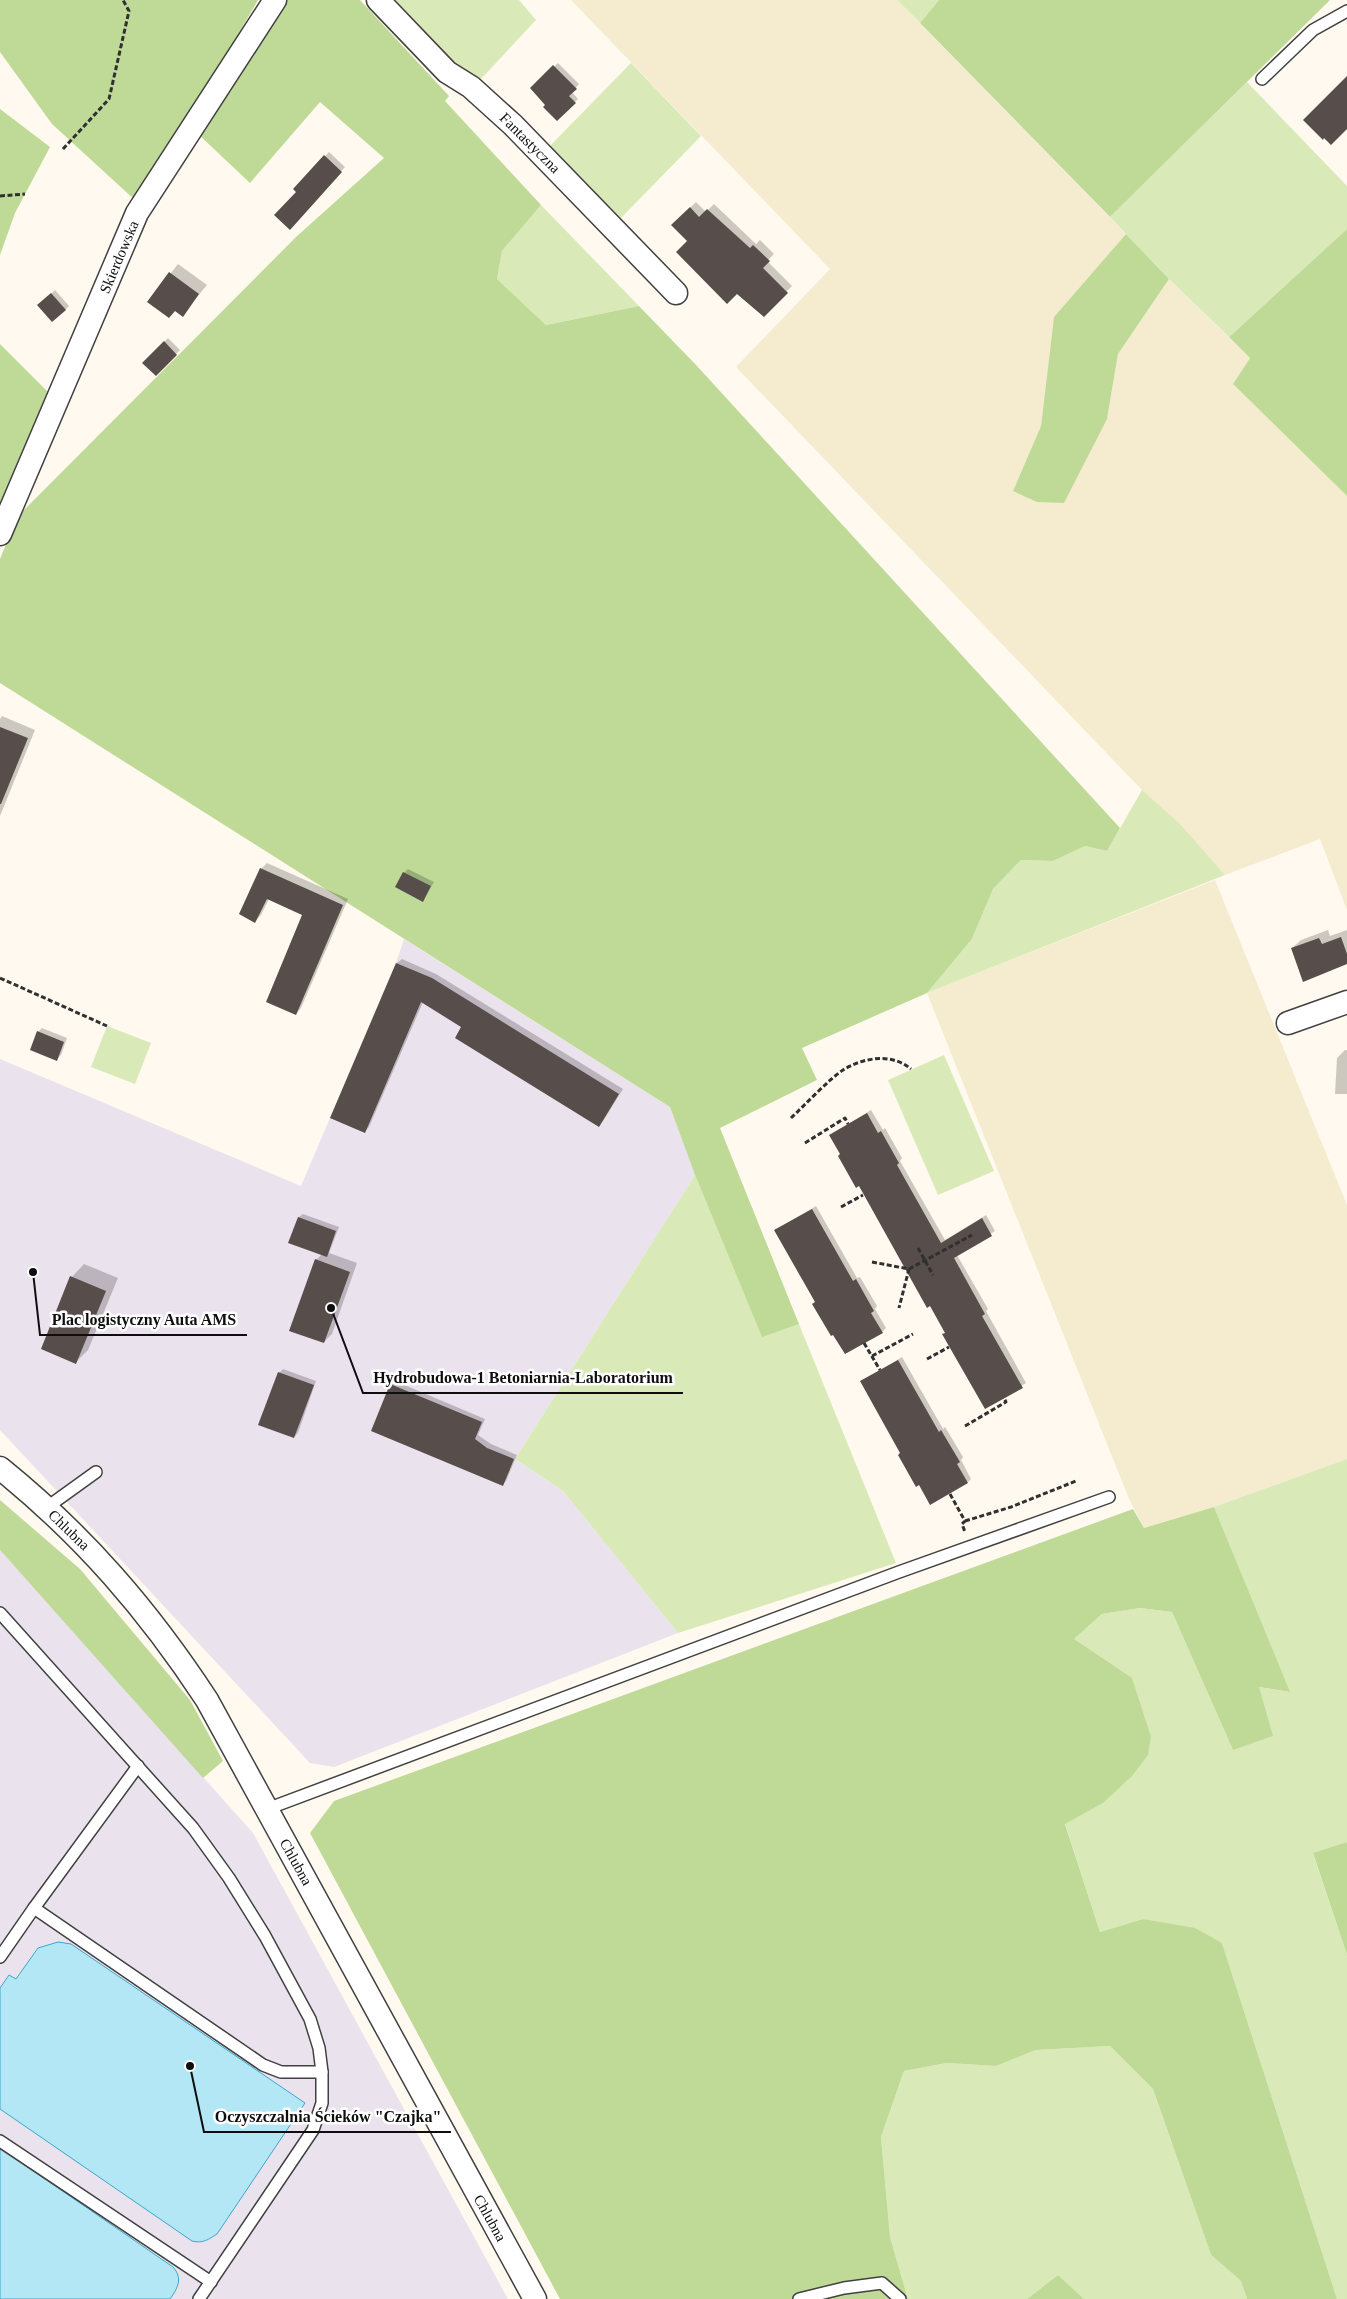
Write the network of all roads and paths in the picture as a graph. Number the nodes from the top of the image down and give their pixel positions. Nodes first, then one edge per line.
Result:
1 (124, 0) edge
2 (275, 0) edge
3 (378, 0) edge
4 (1347, 12) edge
5 (1262, 79) dead end
6 (63, 149) dead end
7 (25, 194) dead end
8 (0, 196) edge
9 (676, 293) dead end
10 (0, 534) edge
11 (0, 978) edge
12 (1347, 1002) edge
13 (1288, 1024) dead end
14 (107, 1026) dead end
15 (912, 1070) dead end
16 (791, 1118) dead end
17 (848, 1124) dead end
18 (805, 1143) dead end
19 (864, 1195) dead end
20 (842, 1207) dead end
21 (972, 1236) dead end
22 (918, 1248) dead end
23 (926, 1261) junction
24 (872, 1262) dead end
25 (908, 1269) junction
26 (933, 1275) dead end
27 (899, 1308) dead end
28 (913, 1334) dead end
29 (864, 1343) dead end
30 (949, 1347) dead end
31 (872, 1356) junction
32 (927, 1359) dead end
33 (880, 1370) dead end
34 (1004, 1398) dead end
35 (965, 1426) dead end
36 (0, 1468) edge
37 (96, 1472) dead end
38 (1076, 1481) dead end
39 (950, 1494) dead end
40 (1109, 1497) dead end
41 (46, 1508) junction
42 (965, 1521) junction
43 (971, 1546) junction
44 (0, 1613) edge
45 (138, 1766) junction
46 (266, 1809) junction
47 (34, 1908) junction
48 (0, 1957) edge
49 (322, 2072) junction
50 (0, 2141) edge
51 (211, 2282) junction
52 (199, 2299) edge
53 (535, 2299) edge
54 (799, 2299) edge
55 (900, 2299) edge

1 - 6 path
2 - 10 street, Skierdowska
3 - 9 street, Fantastyczna
4 - 5 lane
7 - 8 path
11 - 14 path
12 - 13 street
15 - 16 path
17 - 18 path
19 - 20 path
21 - 23 path
22 - 23 path
23 - 25 path
23 - 26 path
24 - 25 path
25 - 27 path
28 - 31 path
29 - 31 path
30 - 32 path
31 - 33 path
34 - 35 path
36 - 41 street, Chlubna
37 - 41 lane
38 - 42 path
39 - 42 path
40 - 43 lane
41 - 46 street, Chlubna
42 - 43 path
43 - 46 lane
44 - 45 lane
45 - 47 lane
45 - 49 lane
46 - 53 street, Chlubna
47 - 48 lane
47 - 49 lane
49 - 51 lane
50 - 51 lane
51 - 52 lane
54 - 55 lane

